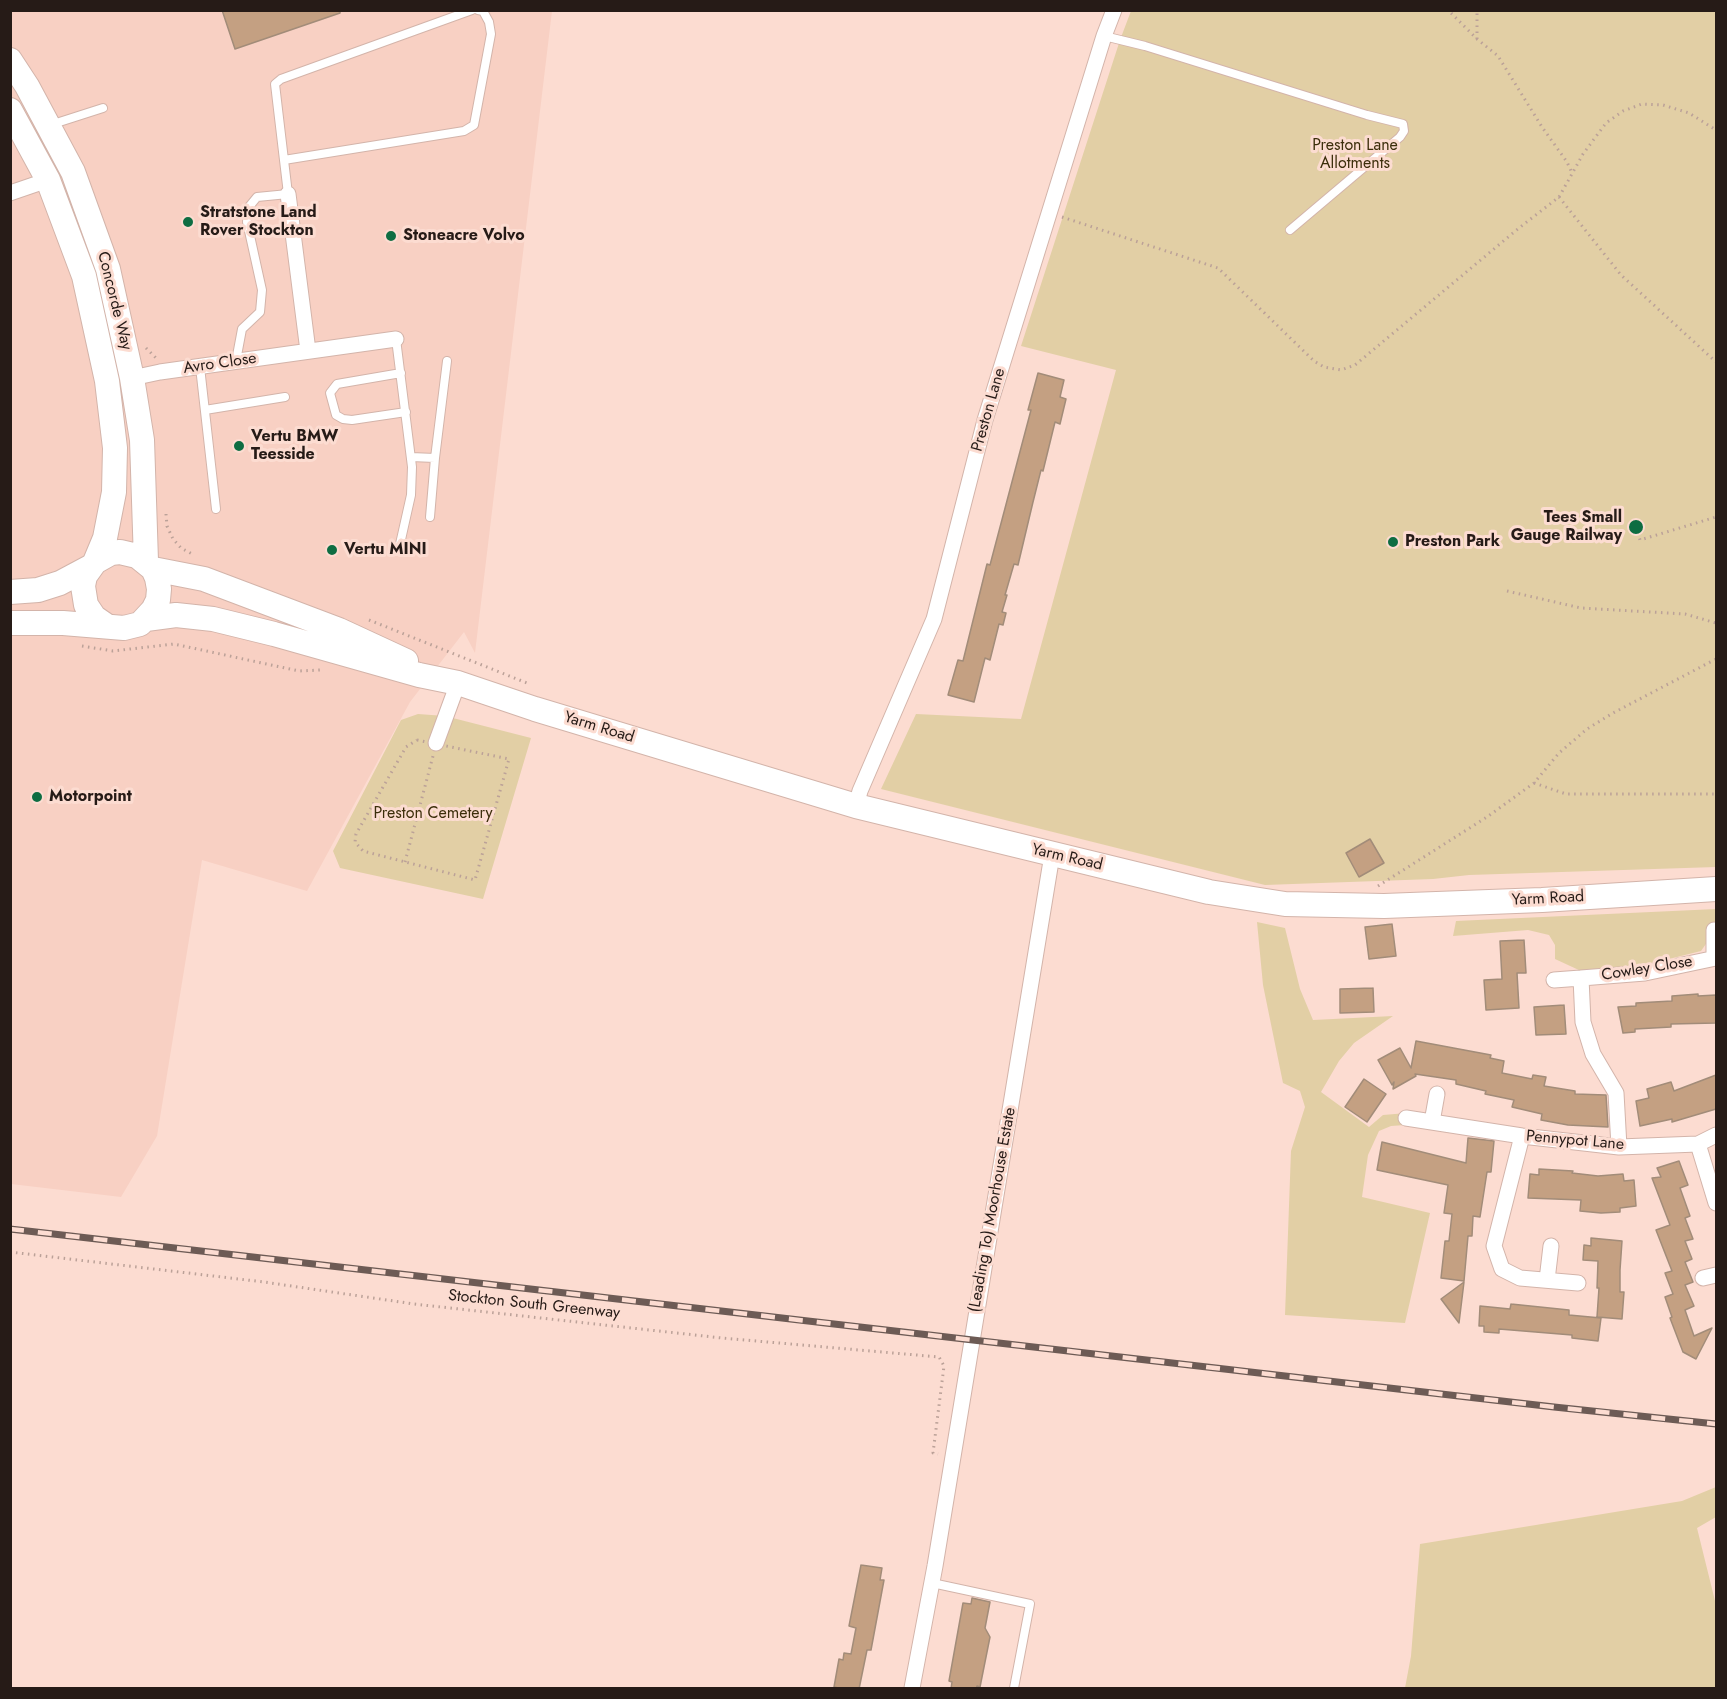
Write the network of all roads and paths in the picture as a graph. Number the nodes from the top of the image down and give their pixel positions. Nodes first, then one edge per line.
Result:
1 (472, 10) edge
2 (478, 10) edge
3 (1114, 10) edge
4 (1446, 10) edge
5 (1477, 10) edge
6 (1104, 36) junction
7 (1477, 39) junction
8 (10, 60) edge
9 (103, 108) dead end
10 (10, 110) edge
11 (49, 126) junction
12 (1716, 130) edge
13 (284, 160) junction
14 (1572, 173) junction
15 (48, 180) junction
16 (10, 194) edge
17 (288, 194) junction
18 (1559, 197) junction
19 (1049, 212) junction
20 (1290, 230) dead end
21 (396, 339) joint
22 (140, 342) dead end
23 (308, 351) junction
24 (447, 361) dead end
25 (235, 362) junction
26 (1716, 362) edge
27 (200, 368) junction
28 (160, 372) junction
29 (401, 373) junction
30 (132, 378) junction
31 (285, 396) dead end
32 (205, 410) junction
33 (406, 412) junction
34 (411, 457) junction
35 (435, 458) junction
36 (165, 505) dead end
37 (216, 509) dead end
38 (430, 517) dead end
39 (1716, 518) edge
40 (1636, 527) dead end
41 (400, 544) dead end
42 (202, 560) dead end
43 (93, 565) junction
44 (149, 565) junction
45 (1507, 591) dead end
46 (10, 592) edge
47 (364, 618) dead end
48 (146, 619) junction
49 (10, 623) edge
50 (1716, 623) edge
51 (107, 626) junction
52 (74, 645) dead end
53 (1716, 659) edge
54 (331, 672) dead end
55 (448, 680) junction
56 (534, 686) dead end
57 (436, 743) junction
58 (1534, 783) junction
59 (1716, 794) edge
60 (856, 806) junction
61 (1052, 855) junction
62 (405, 862) junction
63 (1378, 886) dead end
64 (1716, 889) edge
65 (1714, 930) dead end
66 (1715, 958) edge
67 (1581, 978) junction
68 (1554, 980) dead end
69 (1437, 1094) dead end
70 (1407, 1118) dead end
71 (1432, 1122) junction
72 (1716, 1135) edge
73 (1522, 1136) junction
74 (1698, 1144) junction
75 (1619, 1147) junction
76 (1716, 1203) edge
77 (1551, 1246) dead end
78 (10, 1252) edge
79 (1547, 1280) junction
80 (1578, 1283) dead end
81 (951, 1458) junction
82 (932, 1583) junction
83 (912, 1689) edge
84 (1014, 1689) edge

1 - 13 lane
2 - 13 lane
3 - 6 street, Preston Lane
4 - 7 path
5 - 7 path
6 - 19 street, Preston Lane
6 - 20 lane
7 - 14 path
8 - 11 main road, Concorde Way
9 - 11 lane
10 - 15 main road, Concorde Way
11 - 30 main road, Concorde Way
12 - 14 path
13 - 17 lane
14 - 18 path
15 - 16 street
15 - 43 main road, Concorde Way
17 - 23 street
17 - 25 lane
18 - 19 path
18 - 26 path
19 - 60 street, Preston Lane
21 - 23 street, Avro Close
21 - 29 lane
22 - 28 path
23 - 25 street, Avro Close
24 - 35 lane
25 - 27 street, Avro Close
27 - 28 street, Avro Close
27 - 32 lane
28 - 30 street, Avro Close
29 - 33 lane
29 - 33 lane
30 - 44 main road, Concorde Way
31 - 32 lane
32 - 37 lane
33 - 34 lane
34 - 35 lane
34 - 41 lane
35 - 38 lane
36 - 42 path
39 - 40 path
43 - 44 main road
43 - 46 main road
43 - 51 main road
44 - 48 main road
44 - 55 main road
45 - 50 path
47 - 56 path
48 - 51 main road
48 - 55 main road
49 - 51 main road
52 - 54 path
53 - 58 path
55 - 57 street
55 - 60 main road, Yarm Road
57 - 62 path
57 - 62 path
57 - 62 path
58 - 59 path
58 - 63 path
60 - 61 main road, Yarm Road
61 - 64 main road, Yarm Road
61 - 81 street, (Leading To) Moorhouse Estate
65 - 66 street, Cowley Close
66 - 67 street, Cowley Close
67 - 68 street, Cowley Close
67 - 75 street, Cowley Close
69 - 71 street
70 - 71 street, Pennypot Lane
71 - 73 street, Pennypot Lane
72 - 74 street, Pennypot Lane
73 - 75 street, Pennypot Lane
73 - 79 street
74 - 75 street, Pennypot Lane
74 - 76 street
77 - 79 street
78 - 81 path, Stockton South Greenway
79 - 80 street
81 - 82 street, (Leading To) Moorhouse Estate
82 - 83 street, (Leading To) Moorhouse Estate
82 - 84 lane

